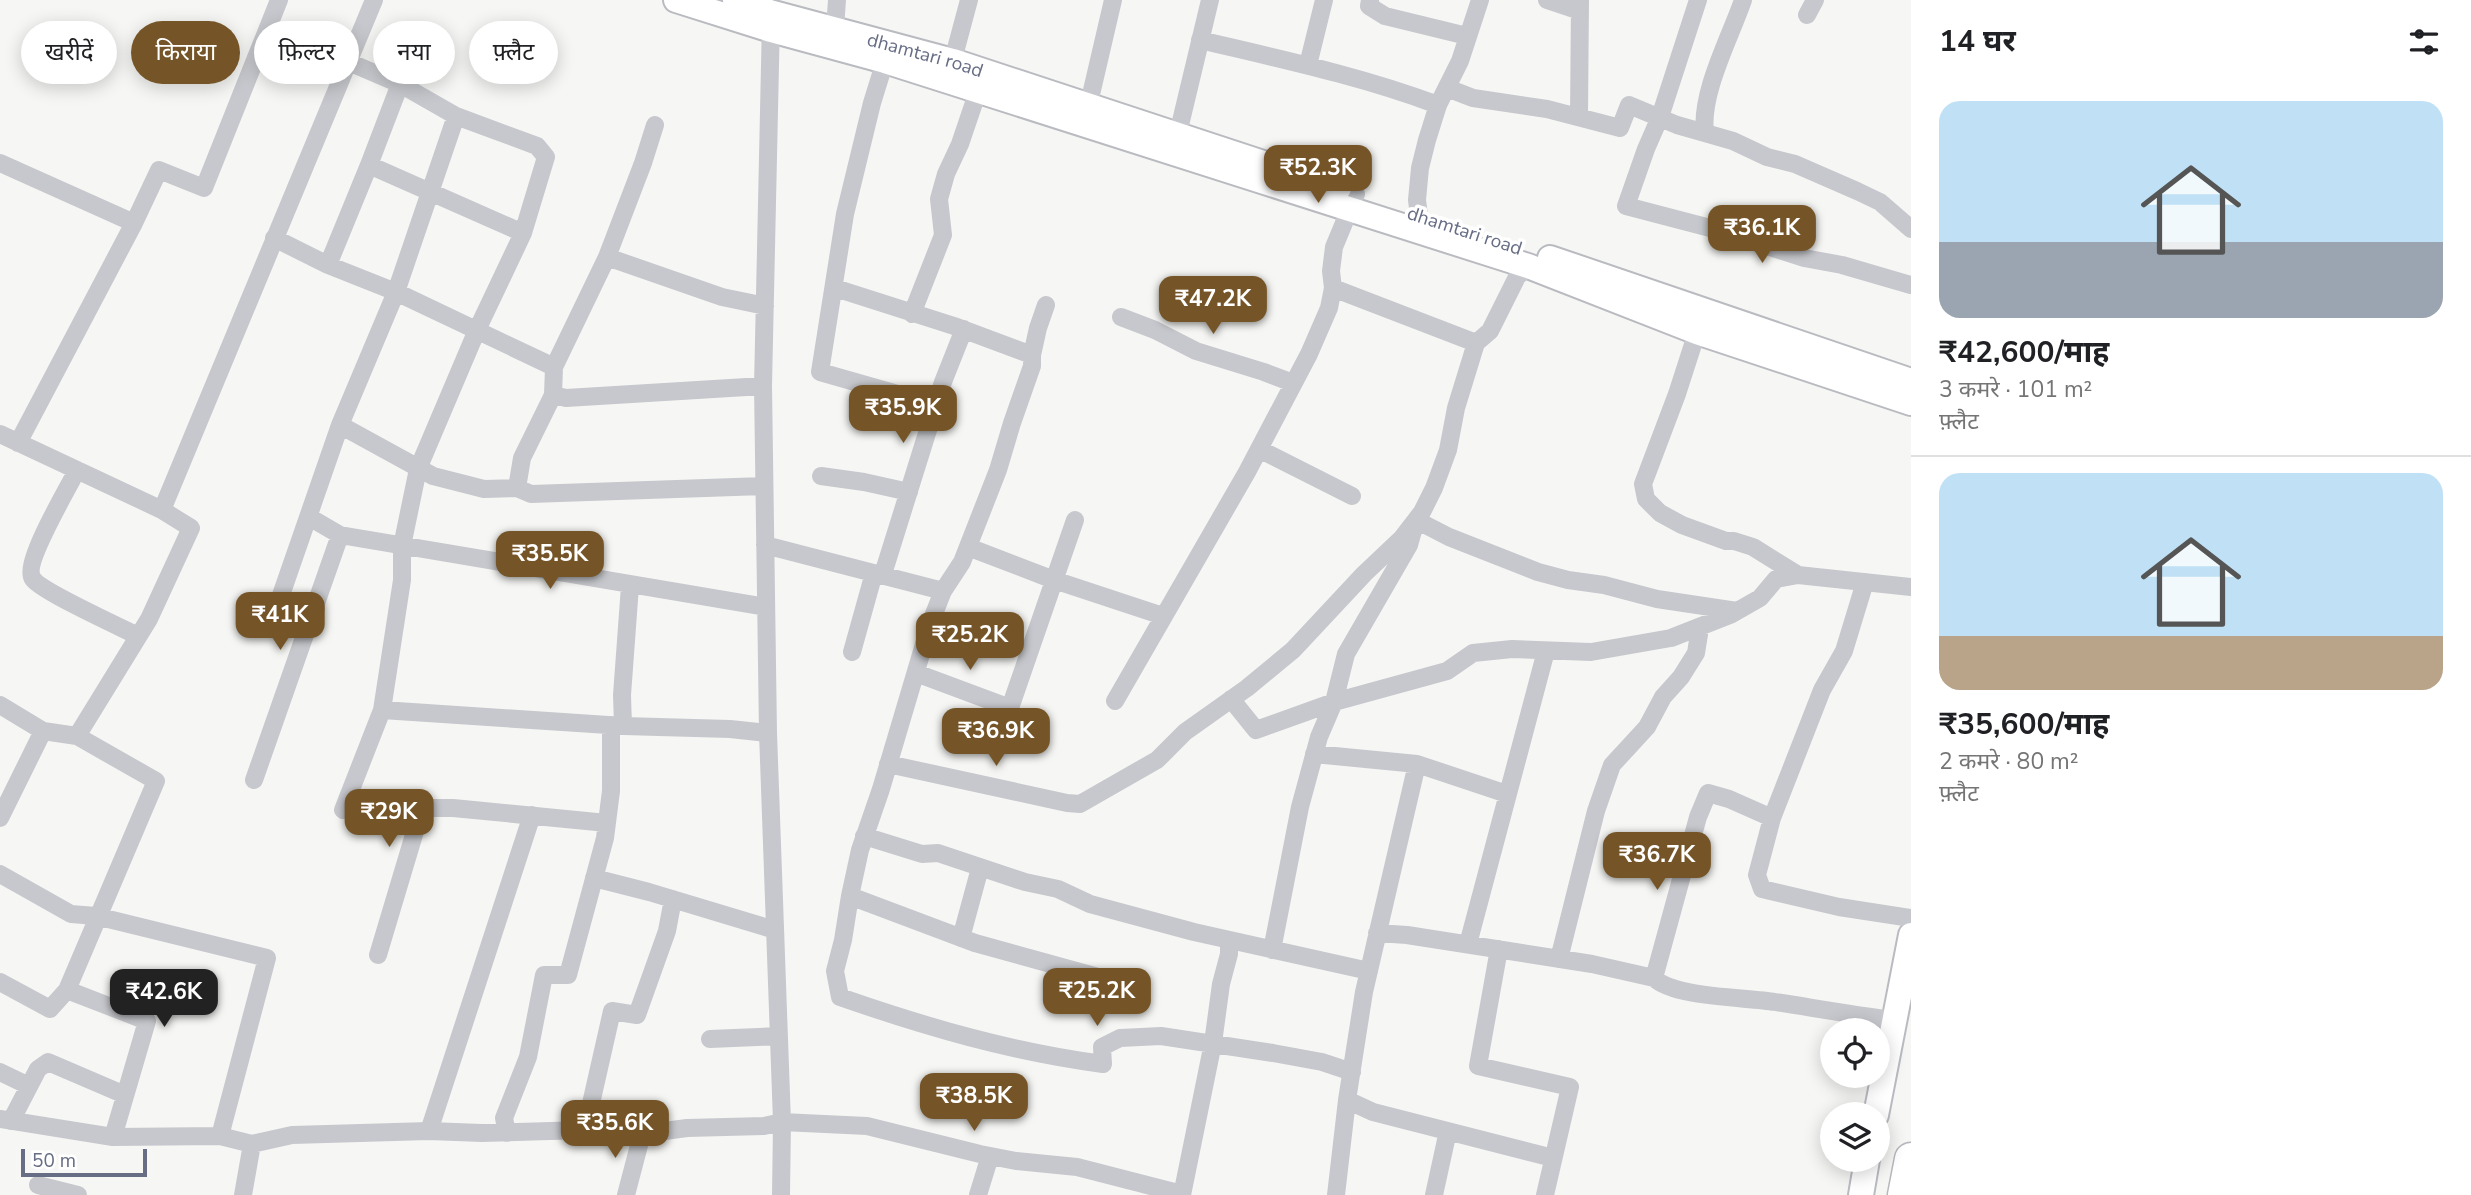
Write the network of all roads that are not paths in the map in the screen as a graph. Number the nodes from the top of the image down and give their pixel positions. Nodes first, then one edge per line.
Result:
1 (279, 0) edge
2 (374, 0) edge
3 (676, 0) edge
4 (735, 0) edge
5 (837, 0) edge
6 (969, 0) edge
7 (1113, 0) edge
8 (1210, 0) edge
9 (1324, 0) edge
10 (1370, 0) edge
11 (1480, 0) edge
12 (1547, 0) edge
13 (1698, 0) edge
14 (1743, 0) edge
15 (1580, 5) edge
16 (770, 14) edge
17 (272, 21) edge
18 (835, 29) junction
19 (359, 35) edge
20 (1467, 36) junction
21 (1200, 40) junction
22 (885, 61) junction
23 (254, 65) edge
24 (1308, 65) junction
25 (951, 72) junction
26 (338, 84) edge
27 (400, 84) joint
28 (1447, 88) junction
29 (978, 91) junction
30 (1438, 105) junction
31 (1086, 115) junction
32 (456, 116) junction
33 (1579, 116) junction
34 (1660, 117) junction
35 (654, 125) dead end
36 (1705, 133) junction
37 (1175, 145) junction
38 (0, 163) edge
39 (369, 165) junction
40 (430, 192) junction
41 (1353, 202) junction
42 (134, 223) junction
43 (1420, 223) junction
44 (1911, 229) edge
45 (523, 233) junction
46 (274, 238) junction
47 (607, 257) junction
48 (328, 265) junction
49 (1528, 267) junction
50 (1911, 285) edge
51 (835, 288) junction
52 (1333, 288) junction
53 (396, 292) junction
54 (1046, 305) dead end
55 (765, 306) junction
56 (912, 314) junction
57 (1121, 317) dead end
58 (964, 329) junction
59 (477, 330) junction
60 (1697, 332) junction
61 (1476, 343) junction
62 (1032, 355) junction
63 (554, 367) junction
64 (1911, 381) edge
65 (1293, 383) junction
66 (763, 386) junction
67 (554, 395) junction
68 (1911, 403) edge
69 (936, 405) junction
70 (340, 425) junction
71 (0, 435) edge
72 (18, 443) junction
73 (1259, 449) junction
74 (418, 469) junction
75 (78, 470) junction
76 (821, 476) dead end
77 (764, 486) junction
78 (517, 488) junction
79 (909, 492) junction
80 (1352, 496) dead end
81 (162, 510) junction
82 (309, 517) junction
83 (1075, 520) dead end
84 (1416, 520) junction
85 (341, 535) junction
86 (765, 545) junction
87 (402, 546) junction
88 (968, 547) junction
89 (878, 573) junction
90 (1798, 575) junction
91 (1054, 580) junction
92 (1865, 582) junction
93 (630, 586) junction
94 (1911, 587) edge
95 (943, 591) junction
96 (766, 607) junction
97 (316, 608) junction
98 (1737, 611) junction
99 (1163, 616) junction
100 (1700, 628) junction
101 (138, 636) junction
102 (1546, 651) junction
103 (852, 652) dead end
104 (916, 673) junction
105 (1231, 699) junction
106 (1115, 701) dead end
107 (1334, 702) junction
108 (0, 705) edge
109 (382, 710) junction
110 (617, 725) junction
111 (43, 731) junction
112 (768, 733) junction
113 (77, 736) junction
114 (1314, 754) junction
115 (888, 764) junction
116 (1417, 764) junction
117 (254, 780) dead end
118 (8, 781) edge
119 (1507, 794) junction
120 (343, 810) dead end
121 (532, 815) junction
122 (0, 818) edge
123 (1772, 818) junction
124 (607, 823) junction
125 (864, 836) junction
126 (980, 868) junction
127 (0, 874) edge
128 (594, 878) junction
129 (850, 896) junction
130 (673, 899) junction
131 (96, 916) junction
132 (1911, 918) edge
133 (775, 930) junction
134 (1377, 933) junction
135 (1911, 935) edge
136 (961, 938) junction
137 (1230, 940) junction
138 (1468, 944) junction
139 (1499, 949) junction
140 (1272, 950) junction
141 (378, 955) dead end
142 (1559, 959) junction
143 (1369, 971) junction
144 (1098, 977) dead end
145 (1654, 978) junction
146 (0, 982) edge
147 (67, 990) junction
148 (1893, 1020) junction
149 (779, 1036) junction
150 (710, 1039) dead end
151 (1213, 1043) junction
152 (0, 1072) edge
153 (1352, 1072) junction
154 (29, 1086) junction
155 (125, 1095) junction
156 (1347, 1100) junction
157 (1878, 1102) edge
158 (6, 1120) edge
159 (782, 1122) junction
160 (585, 1130) junction
161 (429, 1131) junction
162 (1448, 1131) junction
163 (507, 1133) junction
164 (642, 1134) junction
165 (219, 1136) junction
166 (113, 1137) junction
167 (252, 1144) junction
168 (990, 1156) junction
169 (1553, 1158) junction
170 (1911, 1159) edge
171 (1865, 1172) edge
172 (38, 1185) dead end
173 (78, 1195) edge
174 (243, 1195) edge
175 (626, 1195) edge
176 (781, 1195) edge
177 (978, 1195) edge
178 (1182, 1195) edge
179 (1336, 1195) edge
180 (1434, 1195) edge
181 (1545, 1195) edge
182 (1861, 1195) edge
183 (1904, 1195) edge

1 - 17 street
2 - 19 street
3 - 16 main road
4 - 16 main road, dhamtari road
5 - 18 street
6 - 25 street
7 - 31 street
8 - 21 street
9 - 24 street
10 - 20 street
11 - 20 street
12 - 15 street
13 - 34 street
14 - 36 street
15 - 33 street
16 - 18 main road, dhamtari road
16 - 22 main road
16 - 55 street
18 - 25 main road, dhamtari road
20 - 28 street
21 - 24 street
21 - 37 street
22 - 25 main road
22 - 51 street
23 - 42 street
24 - 30 street
25 - 29 main road
25 - 31 main road, dhamtari road
26 - 46 street
27 - 32 street
27 - 39 street
28 - 30 street
28 - 33 street
29 - 31 main road
29 - 56 street
30 - 43 street
31 - 37 main road
32 - 40 street
32 - 45 street
33 - 34 street
34 - 36 street
34 - 50 street
35 - 47 street
36 - 44 street
37 - 41 main road
38 - 42 street
39 - 40 street
39 - 48 street
40 - 45 street
40 - 53 street
41 - 43 main road
41 - 52 street
42 - 72 street
43 - 49 main road
43 - 64 main road, dhamtari road
45 - 59 street
46 - 48 street
46 - 81 street
47 - 55 street
47 - 63 street
48 - 53 street
49 - 60 main road
49 - 61 street
51 - 56 street
51 - 69 street
52 - 61 street
52 - 65 street
53 - 59 street
53 - 70 street
54 - 62 street
55 - 66 street
56 - 58 street
57 - 65 street
58 - 62 street
58 - 69 street
59 - 63 street
59 - 74 street
60 - 68 main road
60 - 90 street
61 - 84 street
62 - 88 street
63 - 67 street
65 - 73 street
66 - 67 street
66 - 77 street
67 - 78 street
69 - 79 street
70 - 74 street
70 - 82 street
71 - 72 street
72 - 75 street
73 - 80 street
73 - 99 street
74 - 78 street
74 - 87 street
75 - 81 street
75 - 101 street
76 - 79 street
77 - 78 street
77 - 86 street
79 - 89 street
81 - 101 street
82 - 85 street
82 - 97 street
83 - 91 street
84 - 98 street
84 - 105 street
84 - 107 street
85 - 87 street
85 - 97 street
86 - 89 street
86 - 96 street
87 - 93 street
87 - 109 street
88 - 91 street
88 - 95 street
89 - 95 street
89 - 103 street
90 - 92 street
90 - 98 street
91 - 99 street
91 - 104 street
92 - 94 street
92 - 123 street
93 - 96 street
93 - 110 street
95 - 104 street
96 - 112 street
97 - 117 street
98 - 100 street
99 - 106 street
100 - 102 street
100 - 142 street
101 - 113 street
102 - 107 street
102 - 119 street
104 - 115 street
105 - 107 street
105 - 115 street
107 - 114 street
108 - 111 street
109 - 110 street
109 - 120 street
110 - 112 street
110 - 124 street
111 - 113 street
111 - 118 street
112 - 133 street
113 - 131 street
114 - 116 street
114 - 140 street
115 - 125 street
116 - 119 street
116 - 134 street
118 - 122 street
119 - 138 street
121 - 124 street
121 - 141 street
121 - 161 street
123 - 132 street
123 - 145 street
124 - 128 street
125 - 126 street
125 - 129 street
126 - 136 street
126 - 137 street
127 - 131 street
128 - 130 street
128 - 163 street
129 - 136 street
129 - 151 street
130 - 133 street
130 - 160 street
131 - 147 street
131 - 165 street
133 - 149 street
134 - 138 street
134 - 143 street
135 - 148 main road
136 - 144 street
137 - 140 street
137 - 151 street
138 - 139 street
139 - 142 street
139 - 169 street
140 - 143 street
142 - 145 street
143 - 153 street
145 - 148 street
146 - 147 street
147 - 155 street
148 - 157 main road
149 - 150 street
149 - 159 street
151 - 153 street
151 - 178 street
152 - 154 street
153 - 156 street
154 - 155 street
154 - 158 street
155 - 166 street
156 - 162 street
156 - 179 street
158 - 166 street
159 - 164 street
159 - 168 street
159 - 176 street
160 - 163 street
160 - 164 street
161 - 163 street
161 - 167 street
162 - 169 street
162 - 180 street
164 - 175 street
165 - 166 street
165 - 167 street
167 - 174 street
168 - 177 street
168 - 178 street
169 - 181 street
170 - 183 highway
171 - 182 main road
172 - 173 street

